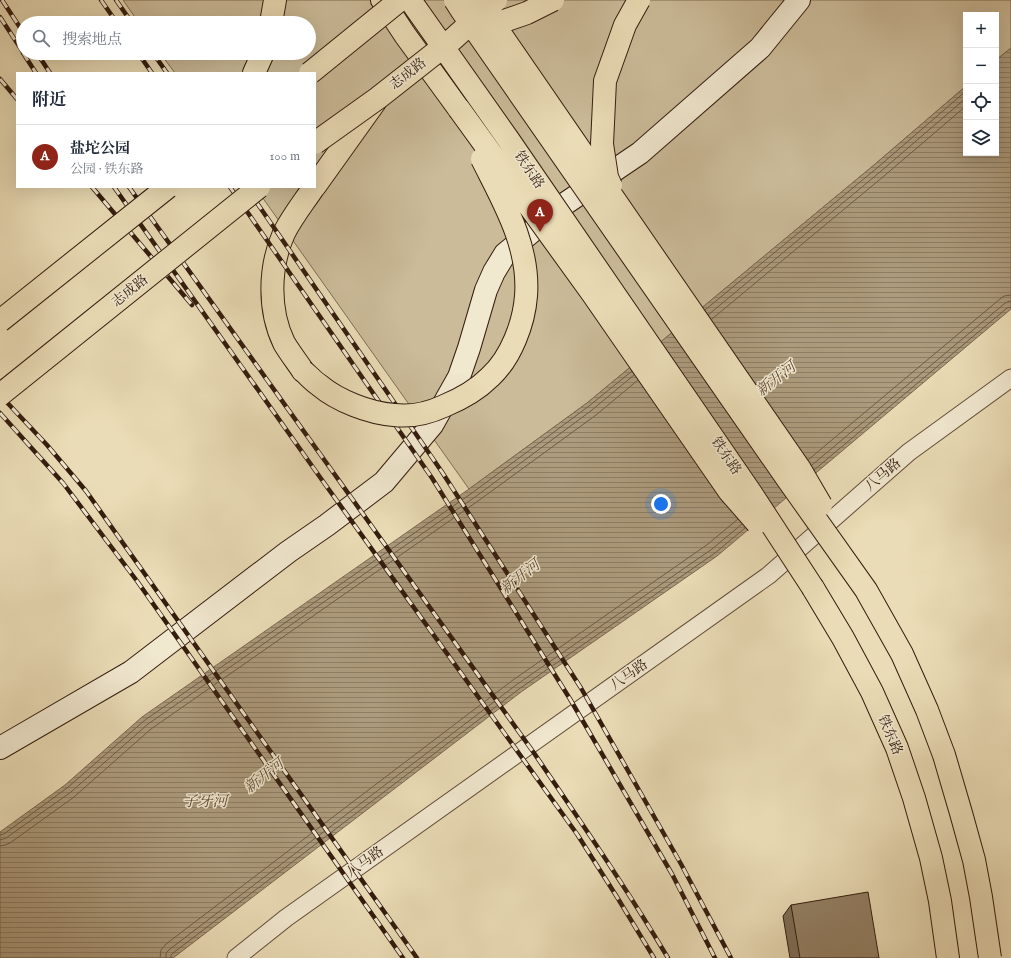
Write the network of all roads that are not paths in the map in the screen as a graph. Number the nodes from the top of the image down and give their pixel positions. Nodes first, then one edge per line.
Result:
1 (275, 0) edge
2 (371, 0) edge
3 (382, 0) edge
4 (400, 0) edge
5 (410, 0) edge
6 (455, 0) edge
7 (477, 0) edge
8 (496, 0) edge
9 (553, 0) edge
10 (639, 0) edge
11 (799, 0) edge
12 (272, 16) edge
13 (405, 35) junction
14 (453, 39) junction
15 (260, 60) edge
16 (254, 72) edge
17 (311, 72) edge
18 (378, 98) junction
19 (459, 109) junction
20 (316, 142) edge
21 (316, 185) edge
22 (167, 188) edge
23 (258, 188) edge
24 (314, 188) edge
25 (619, 208) junction
26 (0, 321) edge
27 (1011, 378) edge
28 (0, 395) edge
29 (813, 588) junction
30 (866, 590) junction
31 (0, 748) edge
32 (236, 958) edge
33 (948, 958) edge
34 (990, 958) edge

1 - 12 highway
2 - 13 highway
3 - 13 highway
4 - 17 highway, bridge
5 - 29 highway, 铁东路, bridge
6 - 30 highway, bridge
7 - 25 highway, bridge
8 - 14 highway, 志成路, bridge
9 - 14 highway, bridge
10 - 25 highway, bridge
11 - 31 street
13 - 19 highway
14 - 18 highway, 志成路, bridge
15 - 16 highway
18 - 20 highway, 志成路, bridge
18 - 21 highway
19 - 24 highway, bridge
19 - 29 highway, bridge
22 - 26 highway, bridge
23 - 28 highway, 志成路, bridge
25 - 30 highway, bridge
27 - 32 street, 八马路
29 - 33 highway, 铁东路
30 - 34 highway, bridge

